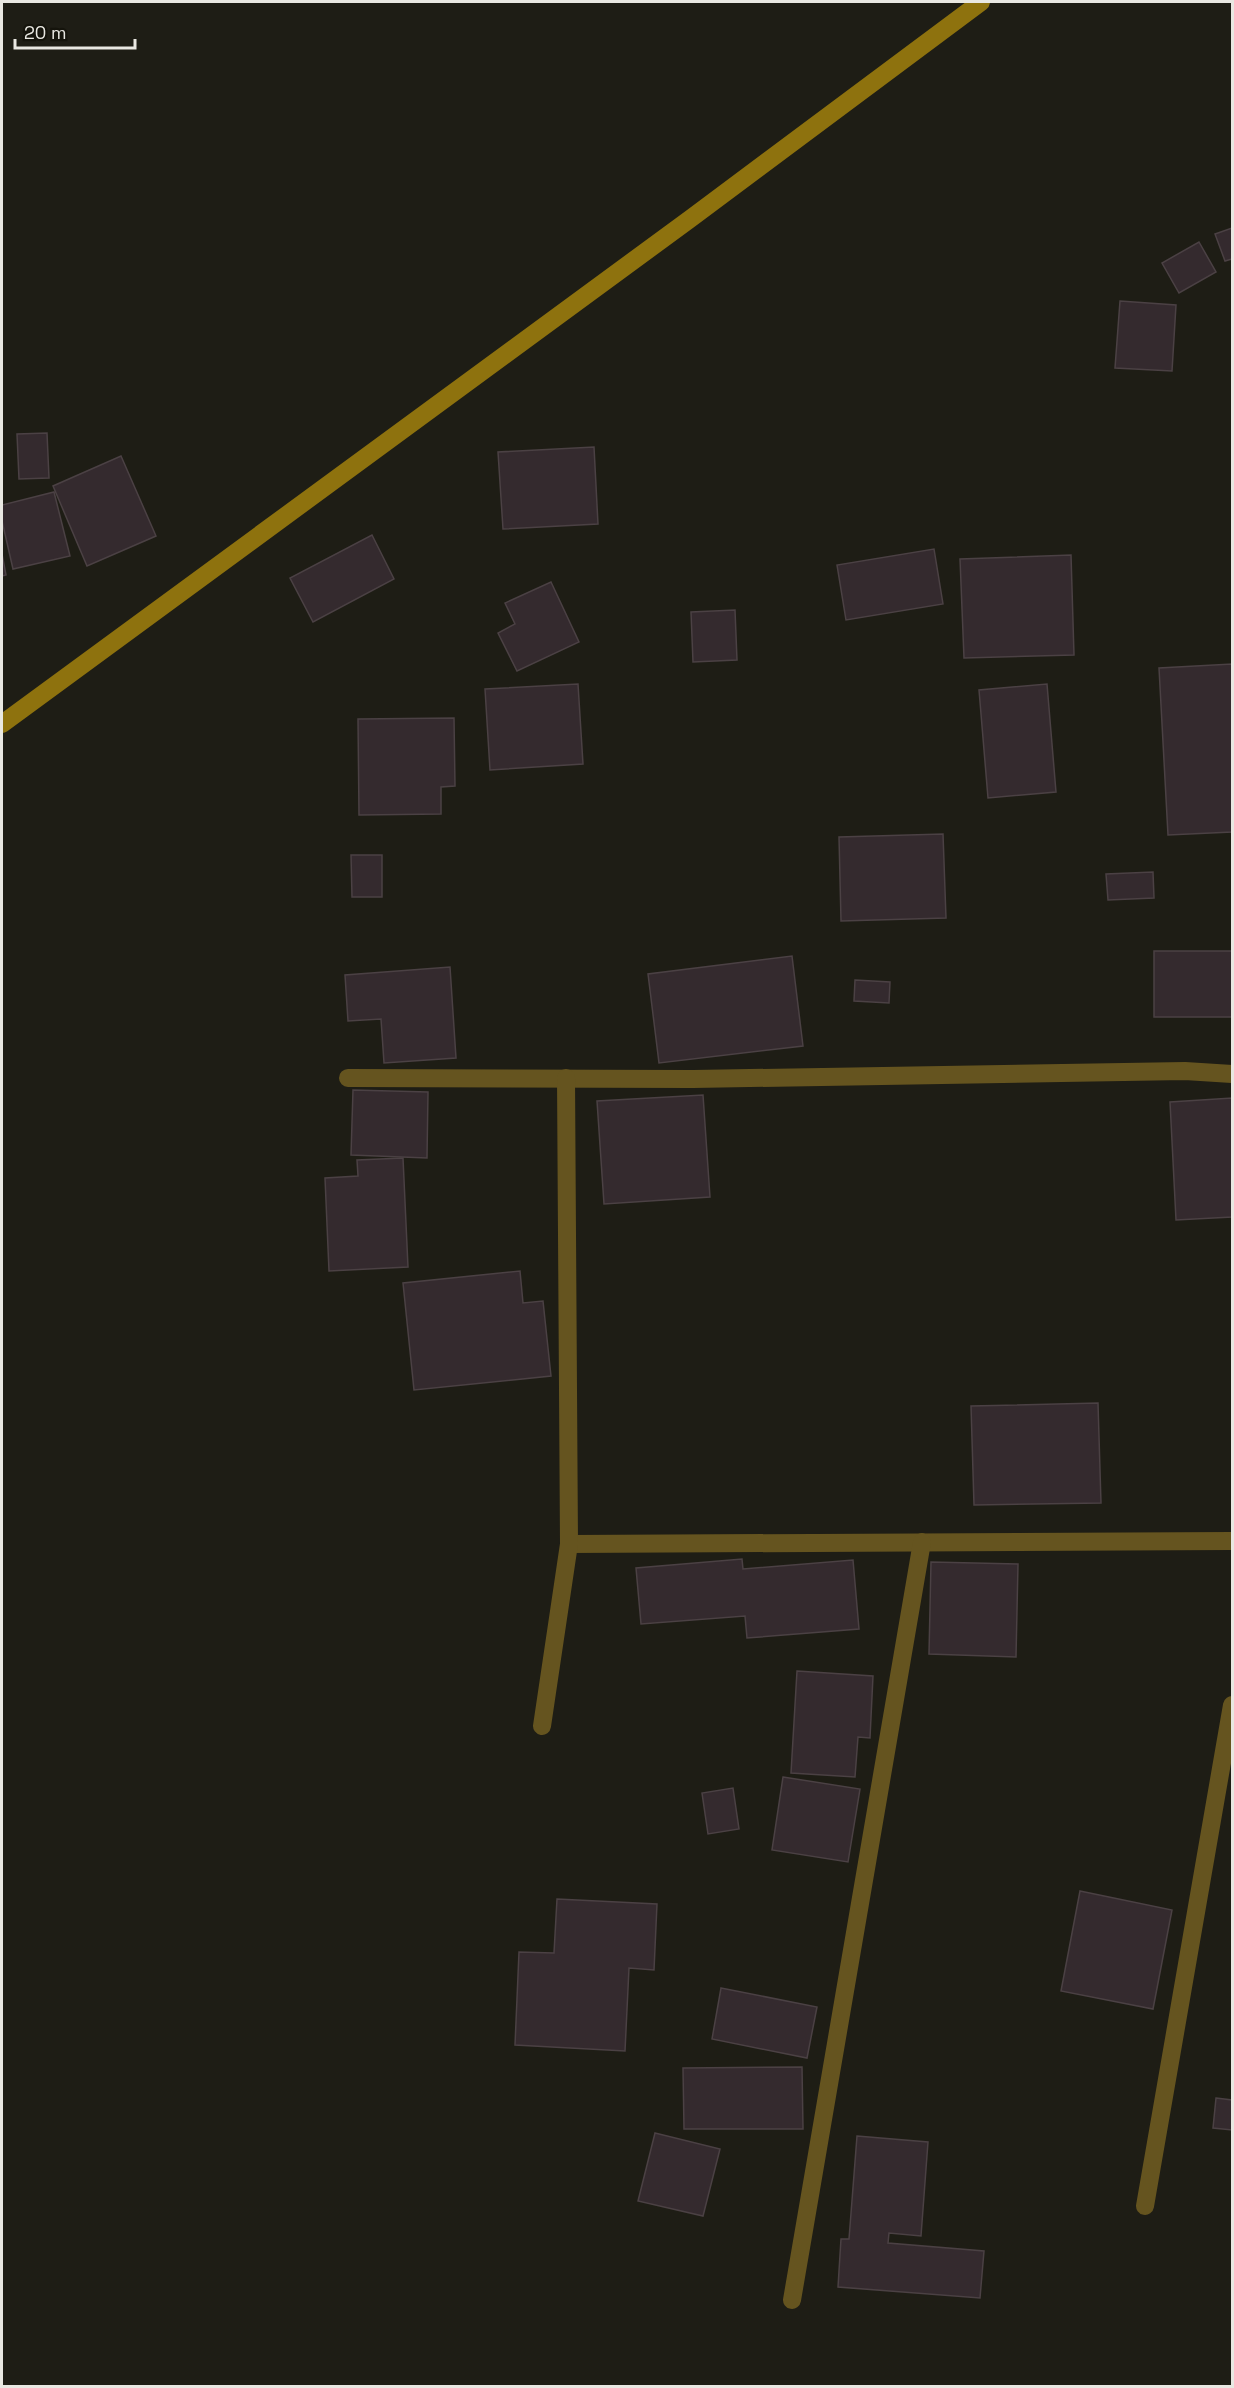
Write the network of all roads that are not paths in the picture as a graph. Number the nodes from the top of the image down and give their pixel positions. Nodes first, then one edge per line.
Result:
1 (981, 2) edge
2 (2, 724) edge
3 (1233, 1074) edge
4 (348, 1078) dead end
5 (566, 1078) junction
6 (922, 1542) junction
7 (1233, 1542) edge
8 (569, 1544) junction
9 (1233, 1705) edge
10 (542, 1726) dead end
11 (1145, 2206) dead end
12 (792, 2301) dead end

1 - 2 street
3 - 5 street
4 - 5 street
5 - 8 street
6 - 7 street
6 - 8 street
6 - 12 street
8 - 10 street
9 - 11 street

